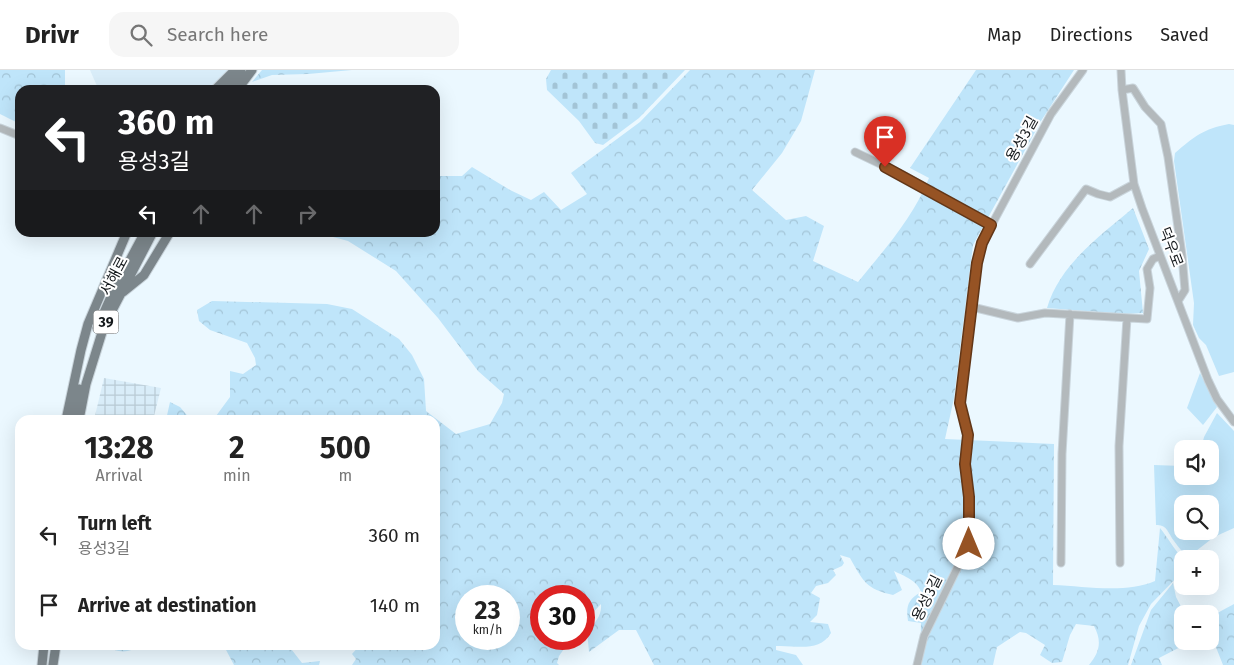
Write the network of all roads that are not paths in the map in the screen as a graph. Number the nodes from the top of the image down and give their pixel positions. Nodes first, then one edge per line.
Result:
1 (235, 70) edge
2 (242, 70) edge
3 (252, 70) edge
4 (1083, 70) edge
5 (1121, 70) edge
6 (220, 85) edge
7 (230, 85) edge
8 (241, 85) edge
9 (1122, 90) junction
10 (0, 128) edge
11 (15, 134) edge
12 (855, 152) dead end
13 (1134, 184) junction
14 (991, 225) junction
15 (125, 237) edge
16 (142, 237) edge
17 (150, 237) edge
18 (167, 237) edge
19 (1160, 256) junction
20 (1030, 264) dead end
21 (120, 294) junction
22 (1178, 301) junction
23 (972, 307) junction
24 (1070, 314) junction
25 (1127, 318) junction
26 (67, 415) edge
27 (73, 415) edge
28 (80, 415) edge
29 (1234, 422) edge
30 (1061, 563) dead end
31 (1120, 563) dead end
32 (44, 650) edge
33 (55, 650) edge
34 (42, 665) edge
35 (53, 665) edge
36 (917, 665) edge

1 - 6 main road
2 - 7 main road
3 - 8 main road
4 - 14 street, 용성3길
5 - 9 street, 덕우로
9 - 13 street, 덕우로
9 - 22 street
10 - 11 street
12 - 14 street
13 - 19 street, 덕우로
13 - 20 street
14 - 23 street, 용성3길
15 - 26 main road
16 - 27 main road, 서해로 / 39
17 - 21 main road, 서해로 / 39
18 - 21 main road
19 - 22 street, 덕우로
19 - 25 street
21 - 28 main road, 서해로 / 39
22 - 29 street, 덕우로
23 - 24 street
23 - 36 street, 용성3길
24 - 25 street
24 - 30 street
25 - 31 street
32 - 34 main road
33 - 35 main road

